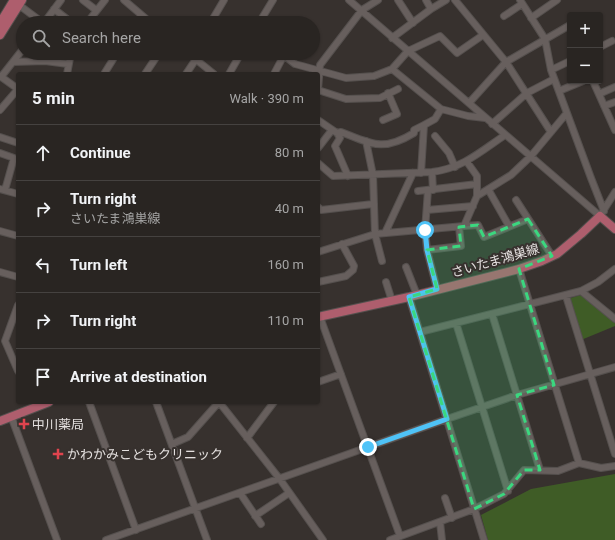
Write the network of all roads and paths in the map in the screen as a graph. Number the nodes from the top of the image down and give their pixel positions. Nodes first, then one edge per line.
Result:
1 (61, 0) edge
2 (82, 0) edge
3 (105, 0) edge
4 (124, 0) edge
5 (224, 0) edge
6 (272, 0) edge
7 (349, 0) edge
8 (378, 0) edge
9 (398, 0) edge
10 (426, 0) edge
11 (446, 0) edge
12 (455, 0) edge
13 (557, 0) edge
14 (18, 2) edge
15 (521, 2) edge
16 (54, 9) junction
17 (431, 9) junction
18 (96, 10) junction
19 (362, 10) junction
20 (141, 15) edge
21 (35, 16) edge
22 (49, 16) edge
23 (63, 16) edge
24 (92, 16) edge
25 (215, 16) edge
26 (263, 16) edge
27 (504, 16) dead end
28 (531, 18) junction
29 (0, 23) edge
30 (413, 23) junction
31 (567, 27) edge
32 (483, 34) junction
33 (0, 35) edge
34 (392, 38) junction
35 (544, 39) junction
36 (612, 41) dead end
37 (603, 46) edge
38 (408, 51) junction
39 (16, 58) edge
40 (69, 60) edge
41 (113, 60) edge
42 (154, 60) edge
43 (195, 60) edge
44 (197, 60) edge
45 (237, 60) edge
46 (280, 60) edge
47 (290, 60) edge
48 (13, 62) junction
49 (506, 62) junction
50 (567, 62) edge
51 (68, 64) junction
52 (392, 69) junction
53 (320, 70) junction
54 (551, 70) junction
55 (67, 72) edge
56 (105, 72) edge
57 (146, 72) edge
58 (187, 72) edge
59 (212, 72) edge
60 (230, 72) edge
61 (275, 72) edge
62 (1, 77) edge
63 (554, 79) junction
64 (576, 84) edge
65 (594, 84) edge
66 (615, 87) edge
67 (16, 88) edge
68 (398, 89) dead end
69 (16, 91) edge
70 (320, 91) edge
71 (559, 91) junction
72 (388, 93) junction
73 (527, 93) junction
74 (599, 94) junction
75 (0, 100) edge
76 (615, 102) edge
77 (6, 103) junction
78 (468, 103) junction
79 (604, 106) junction
80 (441, 108) junction
81 (0, 110) edge
82 (566, 114) junction
83 (485, 118) junction
84 (382, 120) dead end
85 (320, 121) edge
86 (492, 124) junction
87 (424, 125) junction
88 (615, 130) edge
89 (334, 131) junction
90 (551, 132) junction
91 (505, 135) junction
92 (436, 136) dead end
93 (0, 137) edge
94 (366, 141) junction
95 (16, 142) edge
96 (320, 146) edge
97 (0, 153) edge
98 (531, 156) junction
99 (467, 162) junction
100 (320, 165) edge
101 (455, 167) junction
102 (432, 172) junction
103 (413, 173) junction
104 (421, 173) junction
105 (373, 175) junction
106 (348, 176) junction
107 (477, 184) junction
108 (488, 189) junction
109 (2, 190) edge
110 (431, 190) junction
111 (418, 191) dead end
112 (615, 192) edge
113 (16, 194) edge
114 (477, 196) junction
115 (516, 200) dead end
116 (374, 204) junction
117 (473, 206) junction
118 (320, 210) edge
119 (427, 210) junction
120 (602, 214) junction
121 (528, 219) junction
122 (462, 226) junction
123 (509, 226) junction
124 (615, 229) edge
125 (425, 230) junction
126 (0, 231) edge
127 (385, 233) junction
128 (375, 234) junction
129 (16, 235) edge
130 (342, 244) junction
131 (427, 250) junction
132 (320, 251) edge
133 (552, 256) junction
134 (382, 261) dead end
135 (406, 267) dead end
136 (519, 269) junction
137 (614, 270) edge
138 (0, 272) edge
139 (16, 276) edge
140 (320, 282) edge
141 (386, 282) dead end
142 (437, 289) junction
143 (581, 291) junction
144 (413, 296) junction
145 (566, 296) junction
146 (392, 301) junction
147 (530, 305) junction
148 (16, 311) edge
149 (492, 314) junction
150 (320, 317) edge
151 (615, 319) edge
152 (320, 320) edge
153 (456, 323) junction
154 (420, 332) junction
155 (3, 342) edge
156 (16, 367) edge
157 (615, 367) edge
158 (341, 374) junction
159 (591, 374) junction
160 (320, 381) edge
161 (554, 384) junction
162 (517, 395) junction
163 (90, 404) edge
164 (157, 404) edge
165 (217, 404) edge
166 (221, 404) edge
167 (272, 404) edge
168 (32, 405) edge
169 (482, 407) junction
170 (12, 416) junction
171 (447, 419) junction
172 (0, 421) edge
173 (247, 438) junction
174 (172, 444) junction
175 (368, 447) junction
176 (615, 454) edge
177 (579, 463) junction
178 (615, 466) edge
179 (540, 470) junction
180 (279, 478) junction
181 (508, 491) junction
182 (240, 493) junction
183 (290, 493) junction
184 (445, 498) dead end
185 (195, 509) junction
186 (474, 509) junction
187 (255, 516) junction
188 (452, 518) junction
189 (440, 522) junction
190 (261, 524) dead end
191 (136, 530) junction
192 (400, 536) junction
193 (124, 537) edge
194 (57, 540) edge
195 (106, 540) edge
196 (207, 540) edge
197 (323, 540) edge
198 (390, 540) edge
199 (442, 540) edge
200 (483, 540) edge

1 - 16 street
2 - 18 street
3 - 18 street
4 - 20 street
5 - 25 street
6 - 26 street
7 - 19 street
8 - 19 street
9 - 30 street
10 - 17 street
11 - 17 street
12 - 32 street
13 - 28 street
14 - 21 street
14 - 29 main road
14 - 33 main road
15 - 27 street
15 - 28 street
16 - 22 street
16 - 23 street
17 - 30 street
18 - 24 street
19 - 34 street
19 - 53 street
28 - 35 street
30 - 34 street
31 - 35 street
32 - 38 street
32 - 49 street
34 - 38 street
35 - 49 street
35 - 54 street
36 - 37 street
38 - 52 street
38 - 78 street
39 - 48 street
40 - 51 street
41 - 56 street
42 - 57 street
43 - 58 street
44 - 59 street
45 - 60 street
46 - 61 street
47 - 53 street
48 - 51 street
48 - 62 street
49 - 73 street
49 - 78 street
50 - 54 street
51 - 55 street
52 - 53 street
52 - 80 street
54 - 63 street
62 - 67 street
63 - 71 street
63 - 73 street
64 - 71 street
65 - 74 street
66 - 74 street
68 - 72 street
69 - 77 street
70 - 72 street
71 - 82 street
72 - 84 street
73 - 86 street
73 - 90 street
74 - 79 street
75 - 77 street
76 - 79 street
77 - 81 street
78 - 83 street
79 - 88 street
80 - 83 street
80 - 87 street
82 - 90 street
82 - 120 street
83 - 86 street
85 - 89 street
86 - 91 street
87 - 94 street
87 - 104 street
89 - 94 street
89 - 96 street
89 - 106 street
90 - 98 street
91 - 98 street
91 - 99 street
92 - 101 street
93 - 95 street
94 - 105 street
97 - 109 street
98 - 108 street
98 - 120 street
99 - 101 street
99 - 107 street
100 - 106 street
101 - 102 street
102 - 104 street
102 - 110 street
103 - 104 street
103 - 105 street
103 - 127 street
105 - 106 street
105 - 116 street
107 - 110 street
107 - 114 street
108 - 114 street
108 - 123 street
109 - 113 street
110 - 111 street
110 - 119 street
112 - 120 street
114 - 117 street
115 - 121 street
116 - 118 street
116 - 128 street
117 - 119 street
117 - 122 street
119 - 125 street
120 - 124 main road
120 - 133 main road, さいたま鴻巣線
121 - 123 street
121 - 133 street
122 - 123 street
122 - 125 street
122 - 131 street
125 - 127 street
125 - 131 street
126 - 129 street
127 - 128 street
128 - 130 street
128 - 134 street
130 - 132 street
130 - 140 street
131 - 142 street
133 - 136 main road, さいたま鴻巣線
135 - 144 street
136 - 142 main road, さいたま鴻巣線
136 - 147 street
137 - 143 street
138 - 139 street
141 - 146 street
142 - 144 main road, さいたま鴻巣線
143 - 145 street
143 - 151 street
144 - 146 main road, さいたま鴻巣線
144 - 154 street
145 - 147 street
145 - 159 street
146 - 150 main road, さいたま鴻巣線
147 - 149 street
147 - 161 street
148 - 155 street
149 - 153 street
149 - 162 street
152 - 158 street
153 - 154 street
153 - 169 street
154 - 171 street
155 - 156 street
157 - 159 street
158 - 160 street
158 - 175 street
159 - 161 street
159 - 176 street
161 - 162 street
161 - 177 street
162 - 169 street
162 - 179 street
163 - 191 street
164 - 174 street
165 - 174 street
166 - 173 street
167 - 173 street
168 - 170 main road
169 - 171 street
169 - 181 street
170 - 172 main road
170 - 194 street
171 - 175 street
171 - 186 street
173 - 180 street
174 - 185 street
175 - 180 street
175 - 192 street
177 - 178 street
177 - 179 street
179 - 181 street
180 - 182 street
180 - 183 street
181 - 186 street
182 - 185 street
182 - 187 street
183 - 187 street
183 - 197 street
184 - 188 street
185 - 191 street
185 - 196 street
186 - 188 street
186 - 200 street
187 - 190 street
188 - 189 street
189 - 192 street
189 - 199 street
191 - 193 street
192 - 198 street
193 - 195 street

